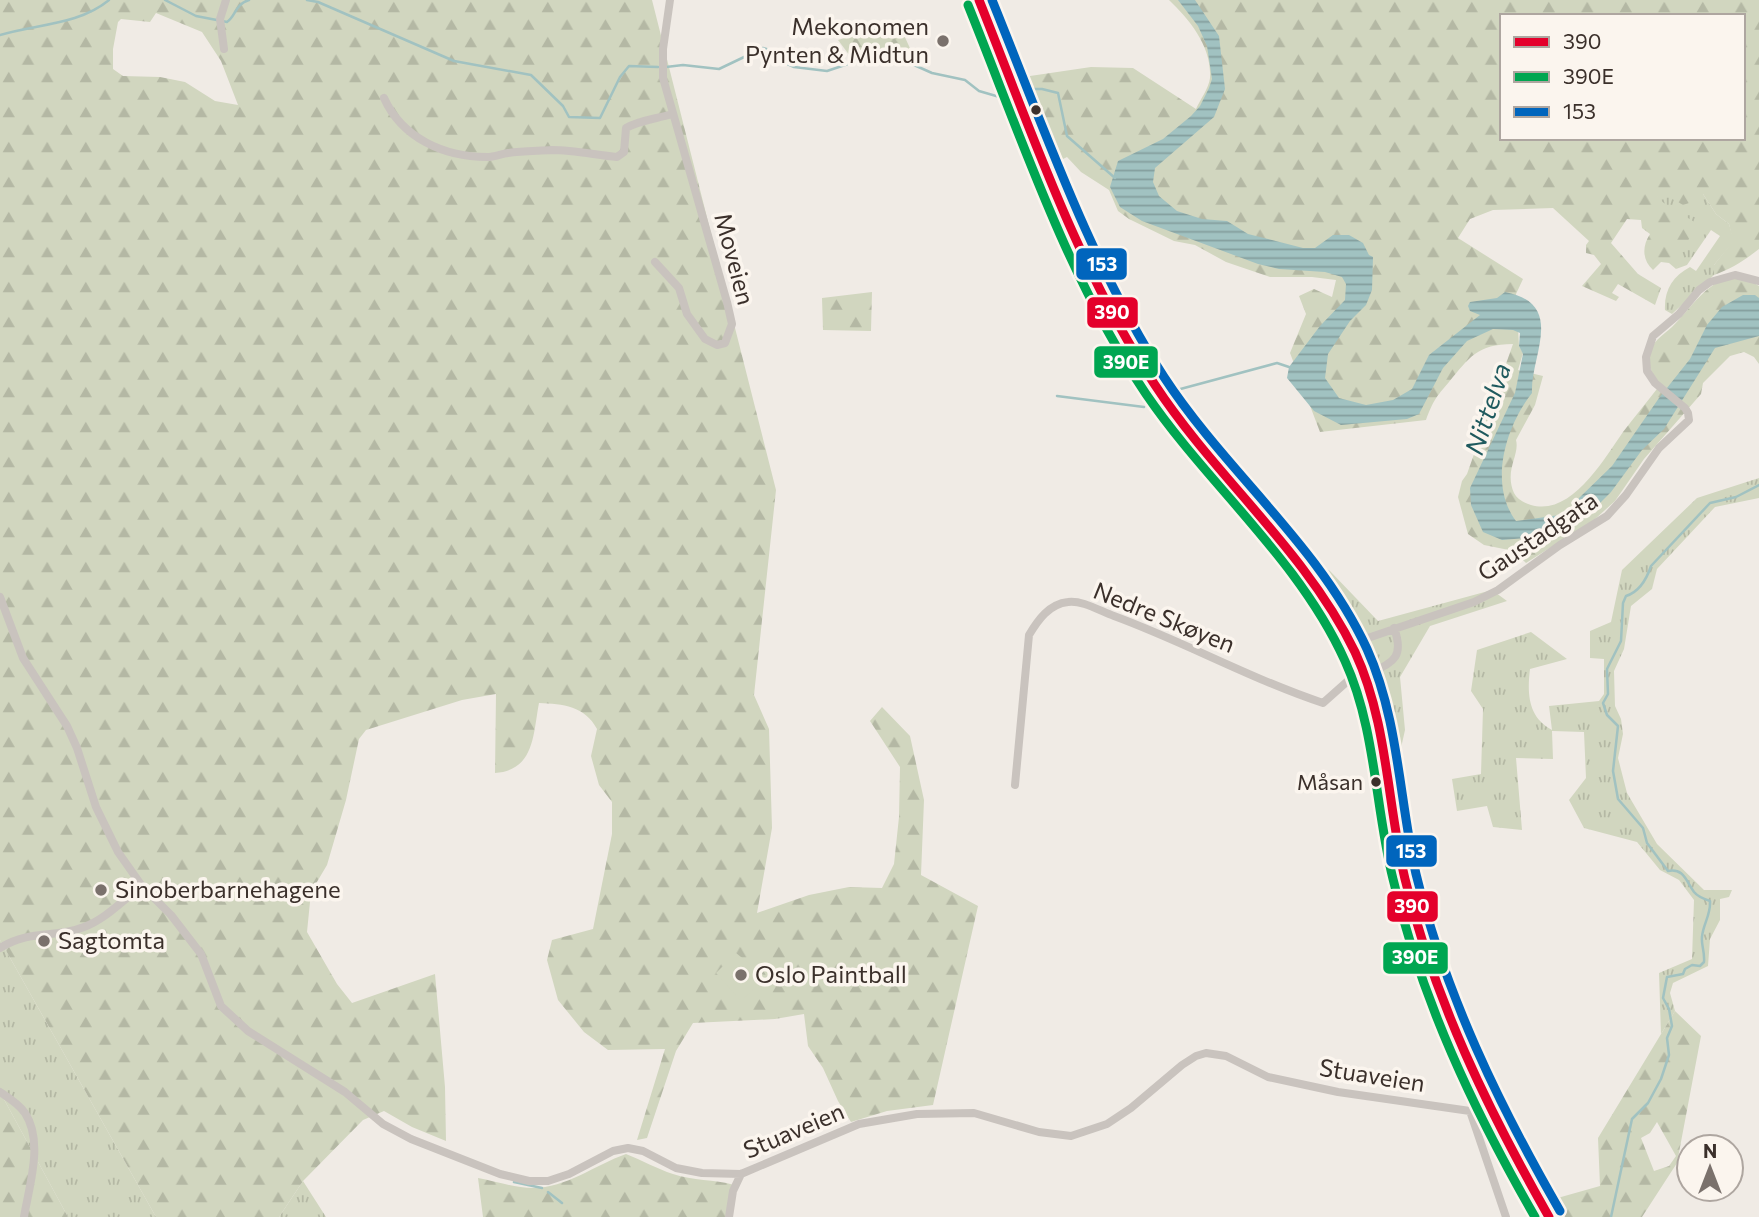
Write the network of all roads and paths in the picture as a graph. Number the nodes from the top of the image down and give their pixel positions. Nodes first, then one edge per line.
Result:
1 (226, 0) edge
2 (670, 0) edge
3 (979, 0) edge
4 (224, 49) dead end
5 (384, 99) dead end
6 (672, 114) junction
7 (655, 262) dead end
8 (1759, 281) edge
9 (0, 597) edge
10 (1394, 628) junction
11 (1350, 644) junction
12 (1371, 672) dead end
13 (1350, 679) dead end
14 (1015, 785) dead end
15 (142, 886) junction
16 (0, 948) edge
17 (0, 1092) edge
18 (741, 1174) junction
19 (24, 1217) edge
20 (729, 1217) edge
21 (1506, 1217) edge
22 (1549, 1217) edge

1 - 4 street
2 - 6 street, Moveien
3 - 11 highway
5 - 6 street
6 - 7 street, Moveien
8 - 10 street, Gaustadgata
9 - 15 street, Stuaveien
10 - 11 street, Gaustadgata
10 - 12 street
11 - 22 highway
13 - 14 street, Nedre Skøyen
15 - 16 street
15 - 18 street, Stuaveien
17 - 19 street
18 - 20 street
18 - 21 street, Stuaveien

